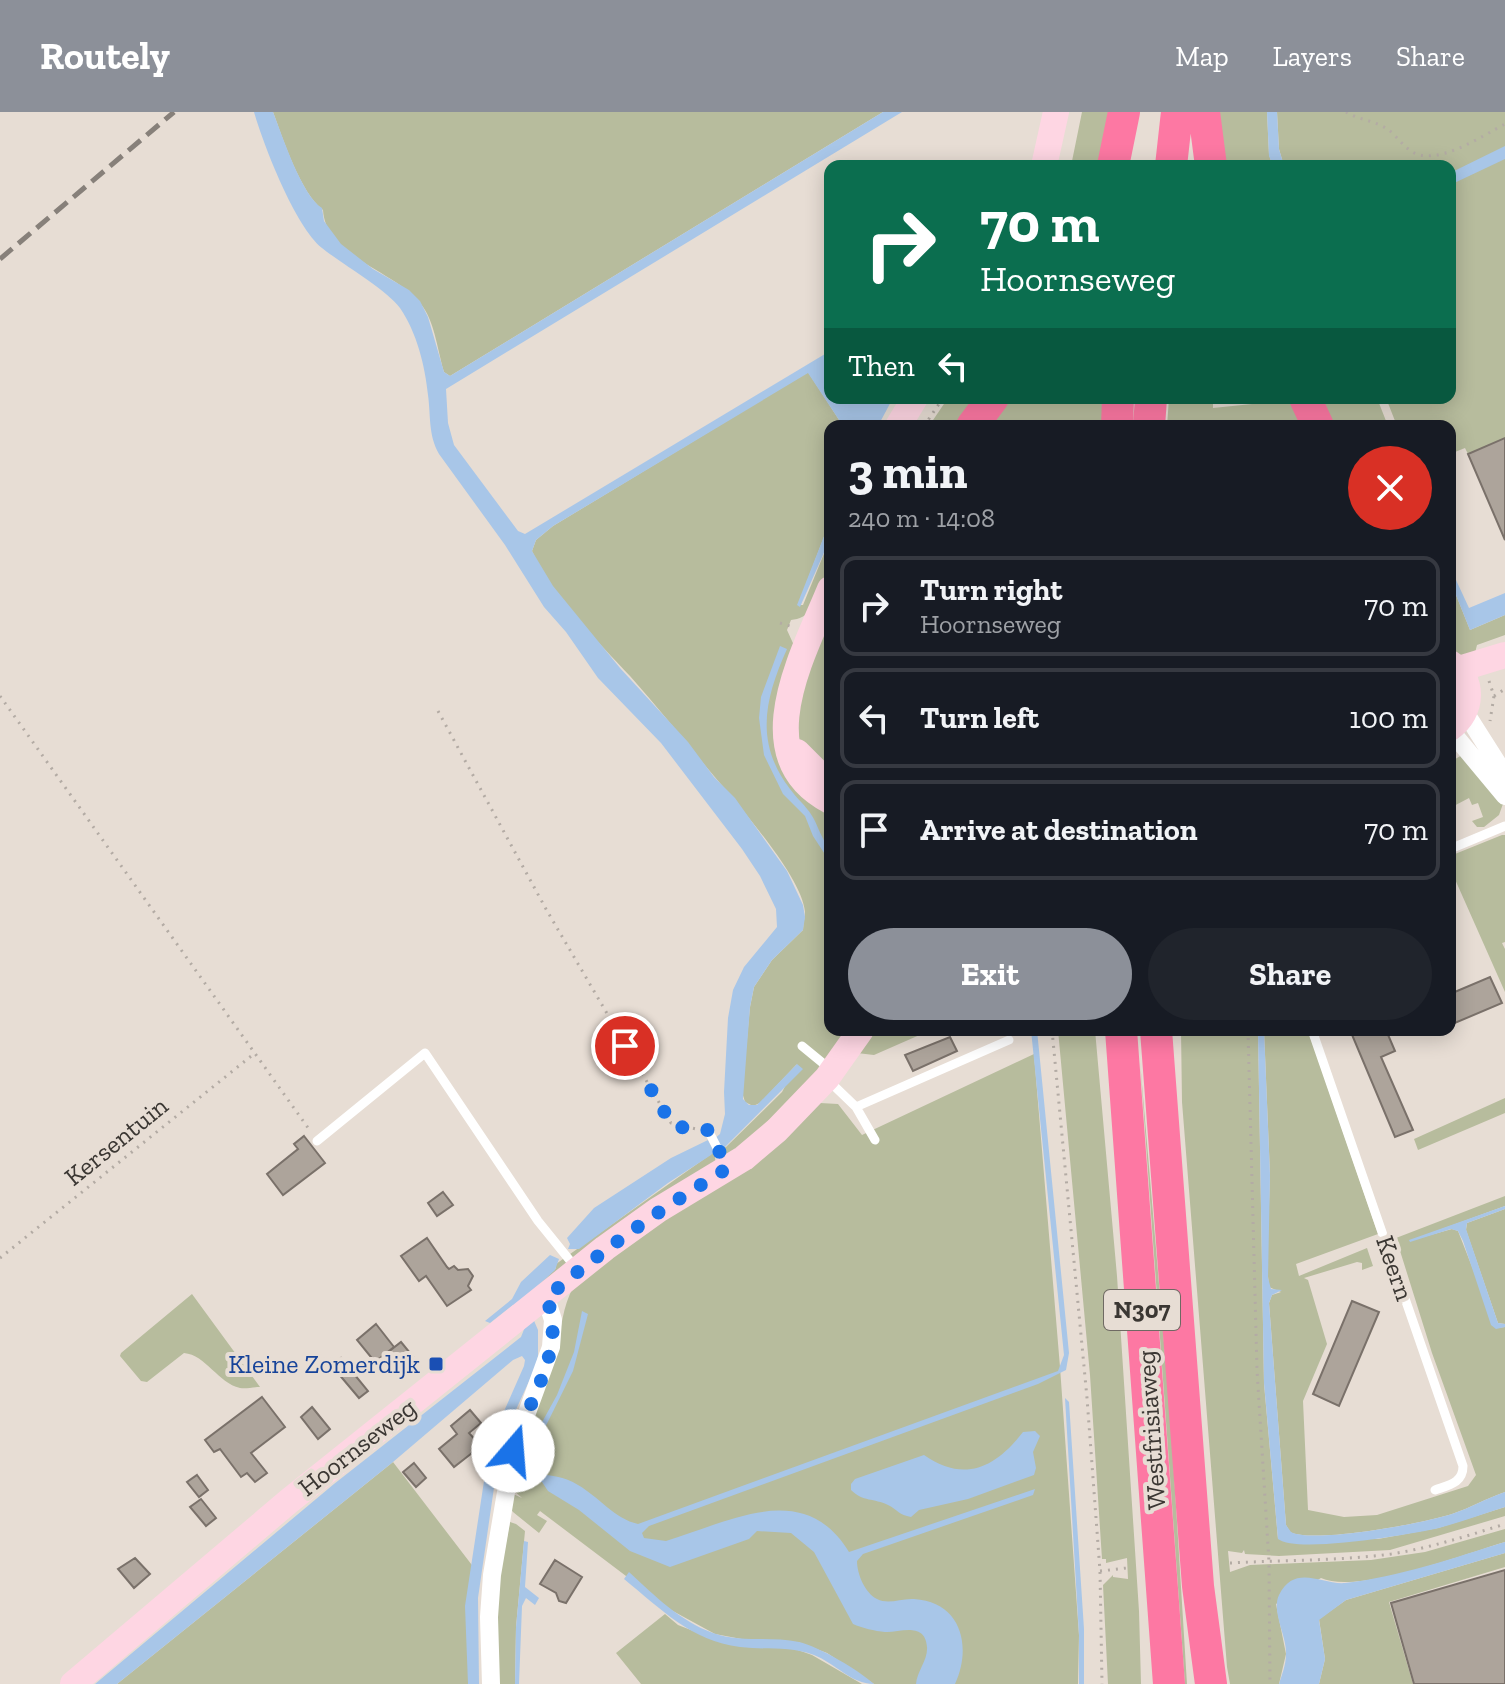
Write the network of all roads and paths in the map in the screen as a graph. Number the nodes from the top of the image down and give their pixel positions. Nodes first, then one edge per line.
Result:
1 (1124, 112) edge
2 (1142, 112) edge
3 (1177, 112) edge
4 (1204, 112) edge
5 (1346, 112) edge
6 (1052, 114) edge
7 (1505, 124) edge
8 (1045, 160) edge
9 (1114, 160) edge
10 (1136, 160) edge
11 (1172, 160) edge
12 (1210, 160) edge
13 (824, 604) edge
14 (1505, 655) edge
15 (1505, 668) edge
16 (1505, 689) edge
17 (0, 696) edge
18 (1494, 696) dead end
19 (1457, 698) edge
20 (438, 711) dead end
21 (788, 739) junction
22 (824, 775) edge
23 (1505, 775) edge
24 (1505, 796) edge
25 (824, 797) edge
26 (1505, 826) edge
27 (1456, 846) edge
28 (857, 1036) edge
29 (1053, 1036) edge
30 (1121, 1036) edge
31 (1156, 1036) edge
32 (1248, 1036) edge
33 (1314, 1036) edge
34 (1009, 1040) dead end
35 (802, 1046) dead end
36 (255, 1053) junction
37 (830, 1075) junction
38 (856, 1107) junction
39 (710, 1134) joint
40 (875, 1140) dead end
41 (317, 1141) joint
42 (724, 1160) junction
43 (0, 1258) edge
44 (578, 1271) junction
45 (533, 1308) junction
46 (1435, 1490) dead end
47 (1505, 1524) edge
48 (1269, 1562) junction
49 (1230, 1563) dead end
50 (1127, 1568) dead end
51 (1100, 1571) junction
52 (1198, 1586) junction
53 (1162, 1591) junction
54 (73, 1684) edge
55 (491, 1684) edge
56 (1102, 1684) edge
57 (1157, 1684) edge
58 (1169, 1684) edge
59 (1197, 1684) edge
60 (1211, 1684) edge
61 (1270, 1684) edge

1 - 9 highway
2 - 10 highway
3 - 11 highway
4 - 12 highway
5 - 7 path
6 - 8 street
13 - 21 street
14 - 19 street
15 - 19 street
16 - 18 path
17 - 36 path
19 - 23 street
19 - 24 street
20 - 39 path
21 - 22 street
21 - 25 street
26 - 27 lane
28 - 37 street, Hoornseweg
29 - 51 path
30 - 53 highway, Westfrisiaweg / N307
31 - 52 highway, Westfrisiaweg / N307
32 - 48 path
33 - 46 lane, Keern
34 - 38 lane
35 - 37 lane
36 - 41 path
36 - 43 path, Kersentuin
37 - 38 lane
37 - 42 street, Hoornseweg
38 - 40 lane
39 - 42 lane
41 - 44 lane
42 - 44 street, Hoornseweg
44 - 45 street, Hoornseweg
45 - 54 street, Hoornseweg
45 - 55 street
47 - 48 path
48 - 49 path
48 - 61 path
50 - 51 path
51 - 56 path
52 - 59 highway
52 - 60 highway
53 - 57 highway
53 - 58 highway

